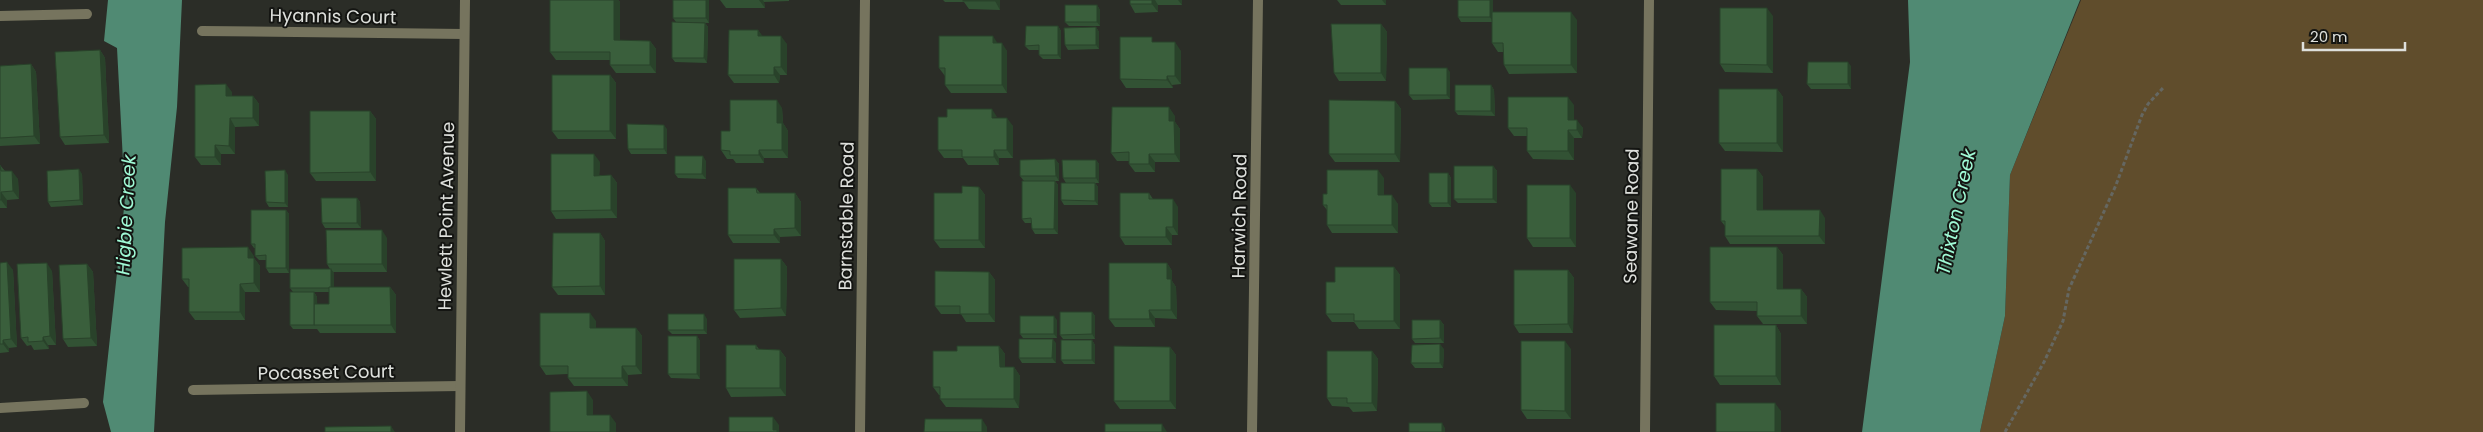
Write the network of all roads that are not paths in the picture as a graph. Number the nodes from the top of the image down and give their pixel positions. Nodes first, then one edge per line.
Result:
1 (465, 0) edge
2 (865, 0) edge
3 (1258, 0) edge
4 (1649, 0) edge
5 (87, 14) dead end
6 (0, 16) edge
7 (202, 31) dead end
8 (464, 34) junction
9 (460, 386) junction
10 (193, 390) dead end
11 (84, 404) dead end
12 (0, 408) edge
13 (460, 432) edge
14 (860, 432) edge
15 (1252, 432) edge
16 (1645, 432) edge

1 - 8 street, Hewlett Point Avenue
2 - 14 street, Barnstable Road
3 - 15 street, Harwich Road
4 - 16 street, Seawane Road
5 - 6 street
7 - 8 street, Hyannis Court
8 - 9 street, Hewlett Point Avenue
9 - 10 street, Pocasset Court
9 - 13 street, Hewlett Point Avenue
11 - 12 street

